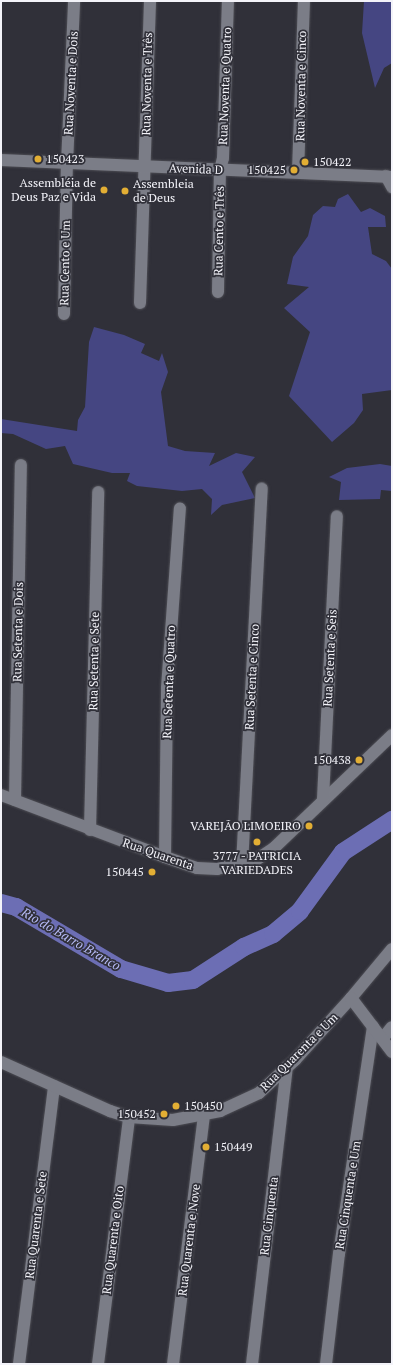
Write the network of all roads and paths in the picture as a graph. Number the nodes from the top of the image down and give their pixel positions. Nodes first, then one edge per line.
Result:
1 (74, 1) edge
2 (150, 1) edge
3 (228, 1) edge
4 (304, 1) edge
5 (1, 160) edge
6 (67, 164) junction
7 (145, 167) junction
8 (220, 170) junction
9 (298, 172) junction
10 (390, 180) edge
11 (218, 292) dead end
12 (140, 303) dead end
13 (64, 314) dead end
14 (21, 465) dead end
15 (262, 489) dead end
16 (98, 492) dead end
17 (180, 508) dead end
18 (337, 516) dead end
19 (392, 735) edge
20 (1, 795) edge
21 (323, 799) junction
22 (15, 800) junction
23 (90, 830) junction
24 (165, 857) junction
25 (242, 865) junction
26 (392, 949) edge
27 (350, 998) junction
28 (373, 1027) junction
29 (392, 1027) edge
30 (383, 1038) junction
31 (392, 1052) edge
32 (1, 1062) edge
33 (287, 1067) junction
34 (54, 1086) junction
35 (204, 1116) junction
36 (129, 1117) junction
37 (20, 1364) edge
38 (98, 1364) edge
39 (173, 1364) edge
40 (252, 1364) edge
41 (326, 1364) edge

1 - 6 street, Rua Noventa e Dois
2 - 7 street, Rua Noventa e Três
3 - 8 street, Rua Noventa e Quatro
4 - 9 street, Rua Noventa e Cinco
5 - 6 street, Avenida D
6 - 7 street, Avenida D
6 - 13 street, Rua Cento e Um
7 - 8 street, Avenida D
7 - 12 street, Rua Noventa e Três
8 - 9 street, Avenida D
8 - 11 street, Rua Cento e Três
9 - 10 street, Avenida D
14 - 22 street, Rua Setenta e Dois
15 - 25 street, Rua Setenta e Cinco
16 - 23 street, Rua Setenta e Sete
17 - 24 street, Rua Setenta e Quatro
18 - 21 street, Rua Setenta e Seis
19 - 21 street, Rua Quarenta
20 - 22 street, Rua Quarenta
21 - 25 street, Rua Quarenta
22 - 23 street, Rua Quarenta
23 - 24 street, Rua Quarenta
24 - 25 street, Rua Quarenta
26 - 27 street, Rua Quarenta e Um
27 - 28 street
27 - 33 street, Rua Quarenta e Um
28 - 30 street
28 - 41 street, Rua Cinquenta e Um
29 - 30 street
30 - 31 street
32 - 34 street, Rua Quarenta e Um
33 - 35 street, Rua Quarenta e Um
33 - 40 street, Rua Cinquenta
34 - 36 street, Rua Quarenta e Um
34 - 37 street, Rua Quarenta e Sete
35 - 36 street, Rua Quarenta e Um
35 - 39 street, Rua Quarenta e Nove
36 - 38 street, Rua Quarenta e Oito

